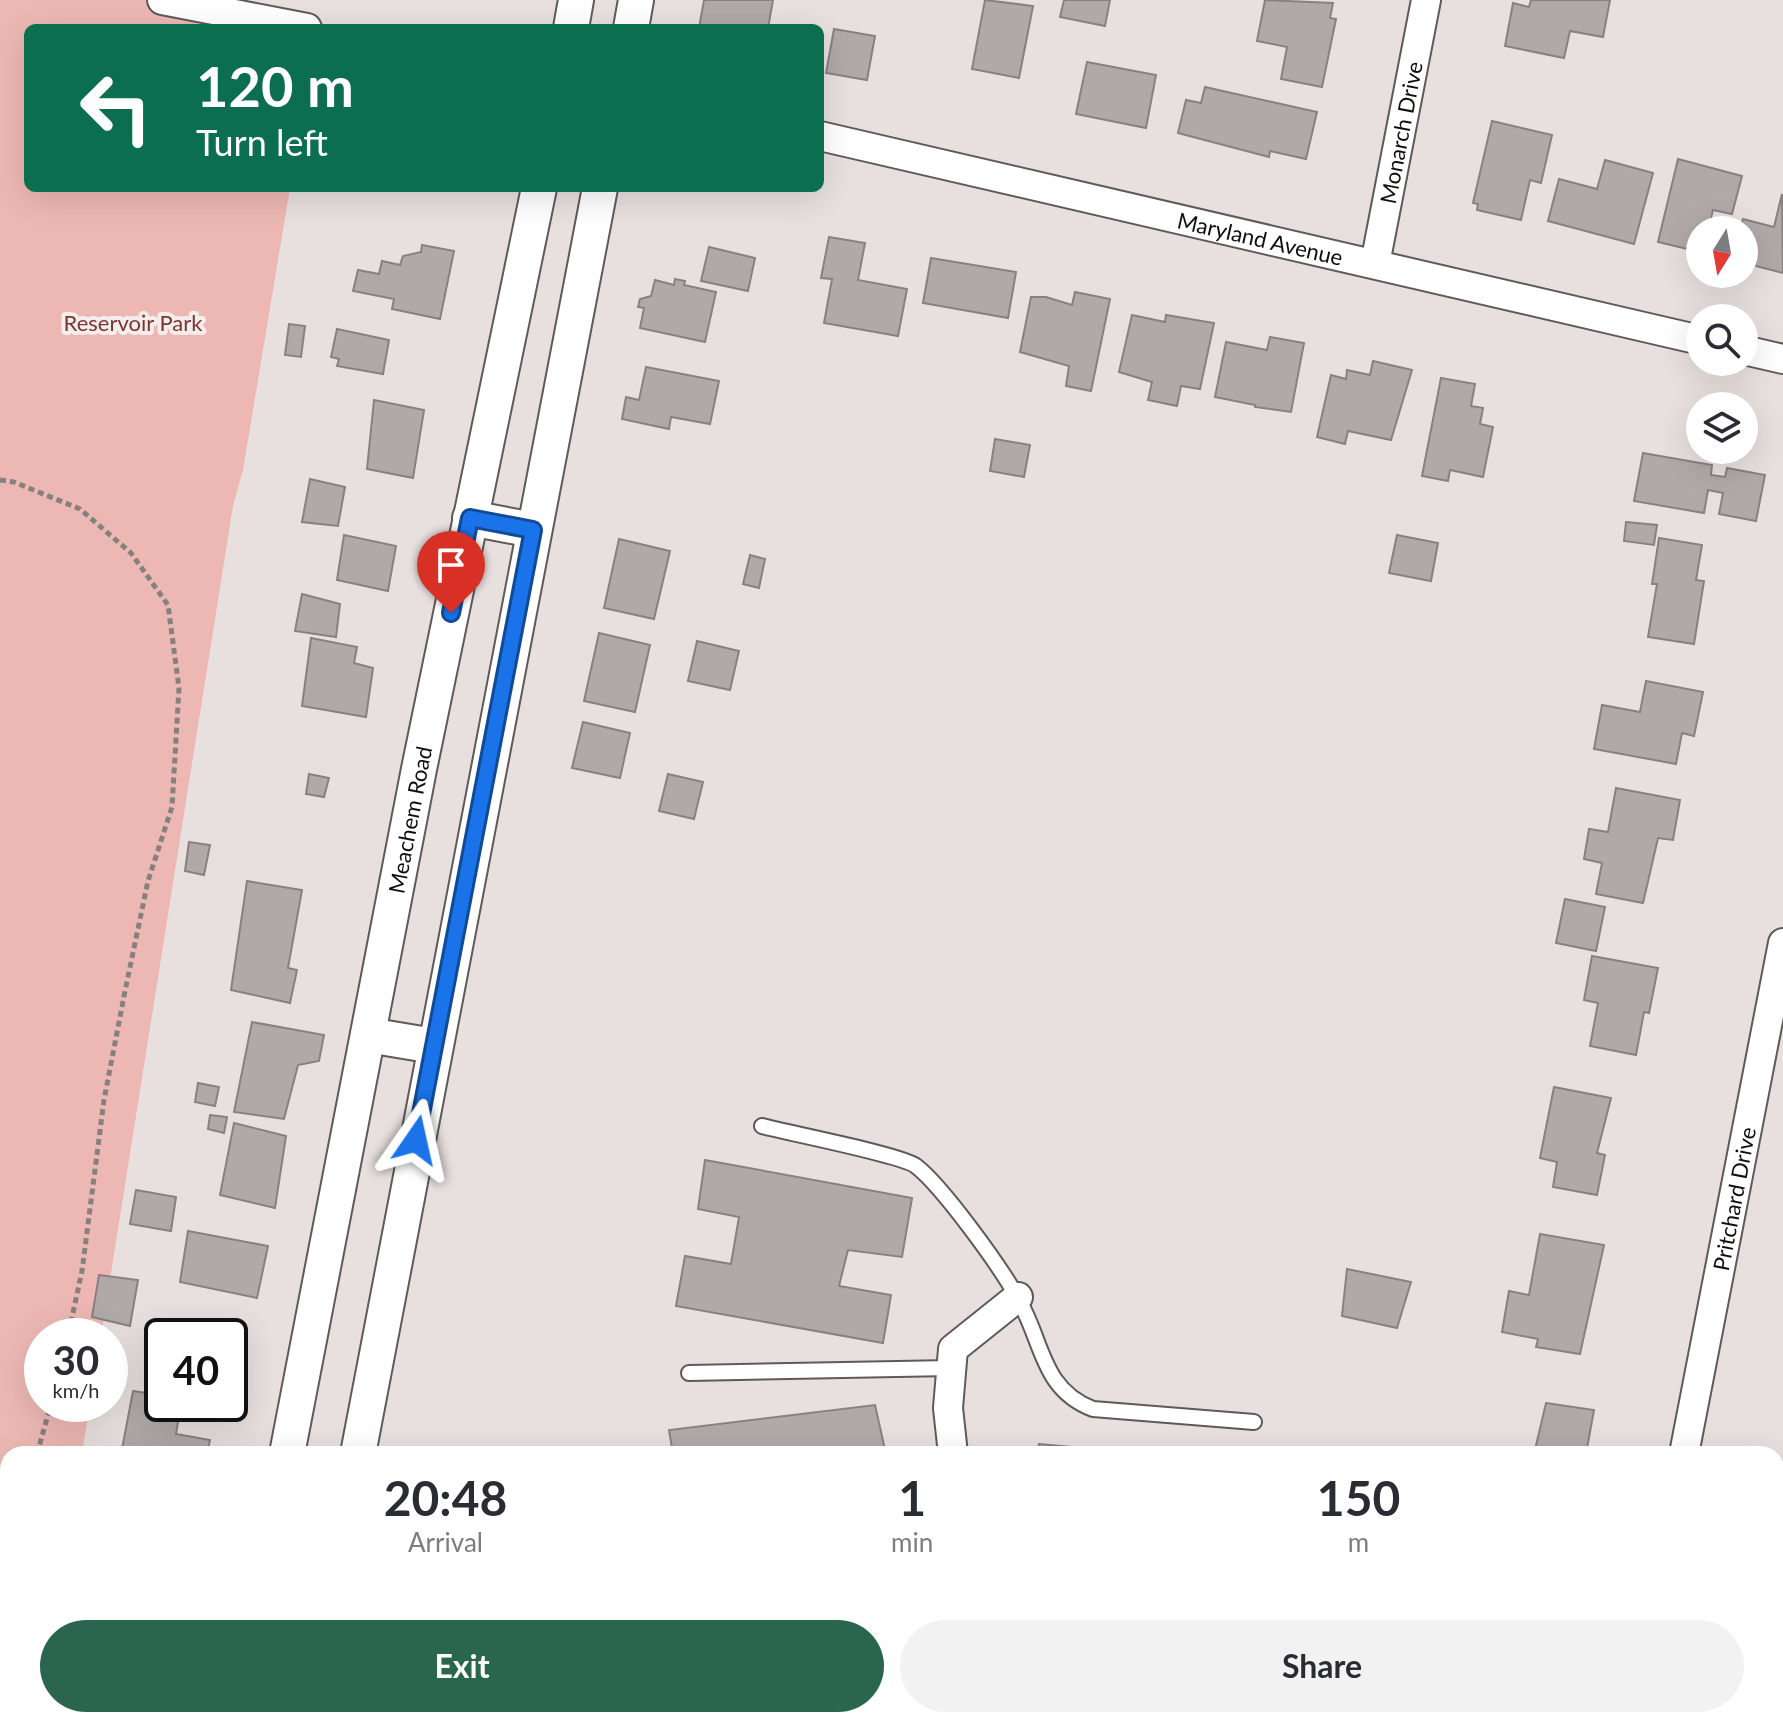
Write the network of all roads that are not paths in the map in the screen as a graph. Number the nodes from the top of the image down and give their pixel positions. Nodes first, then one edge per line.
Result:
1 (162, 0) edge
2 (576, 0) edge
3 (636, 0) edge
4 (1426, 0) edge
5 (286, 24) edge
6 (572, 24) edge
7 (632, 24) edge
8 (824, 137) edge
9 (538, 192) edge
10 (599, 192) edge
11 (1375, 264) junction
12 (1686, 337) edge
13 (1758, 353) edge
14 (1783, 359) edge
15 (470, 518) junction
16 (533, 530) junction
17 (1783, 943) edge
18 (368, 1035) junction
19 (434, 1046) junction
20 (762, 1126) dead end
21 (1018, 1297) junction
22 (951, 1368) junction
23 (689, 1373) dead end
24 (1254, 1422) dead end
25 (289, 1446) edge
26 (359, 1446) edge
27 (952, 1446) edge
28 (1686, 1446) edge

1 - 5 street
2 - 6 street
3 - 7 street
4 - 11 street, Monarch Drive
8 - 11 street, Maryland Avenue
9 - 15 street, Meachem Road
10 - 16 street
11 - 12 street, Maryland Avenue
13 - 14 street
15 - 16 street
15 - 18 street, Meachem Road
16 - 19 street
17 - 28 street, Pritchard Drive
18 - 19 street
18 - 25 street, Meachem Road
19 - 26 street
20 - 21 lane
21 - 22 street
21 - 24 lane
22 - 23 lane
22 - 27 street

